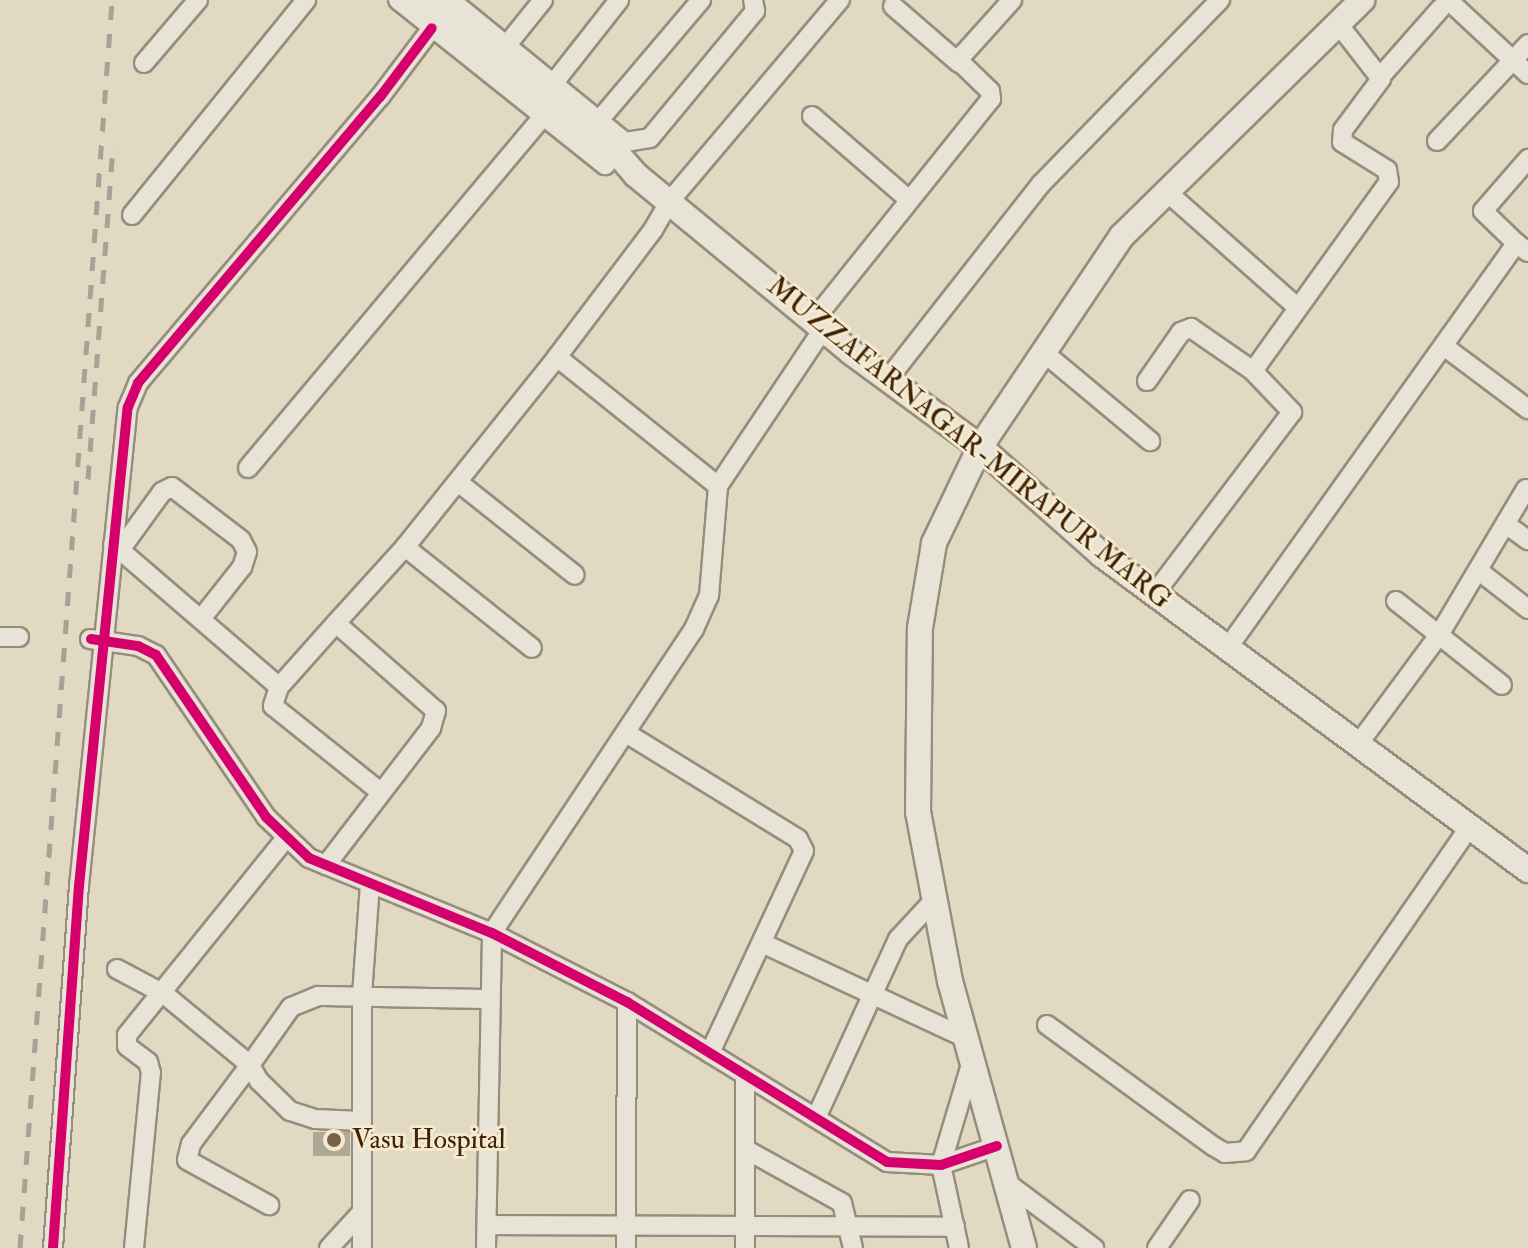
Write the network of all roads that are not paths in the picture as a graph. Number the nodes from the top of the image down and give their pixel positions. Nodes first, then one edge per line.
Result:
1 (198, 0) edge
2 (306, 0) edge
3 (398, 0) edge
4 (425, 0) edge
5 (543, 0) edge
6 (619, 0) edge
7 (701, 0) edge
8 (753, 0) edge
9 (840, 0) edge
10 (1012, 0) edge
11 (1220, 0) edge
12 (1362, 0) edge
13 (457, 2) edge
14 (1444, 4) edge
15 (893, 6) dead end
16 (1339, 25) junction
17 (432, 28) junction
18 (1528, 44) edge
19 (506, 46) junction
20 (1513, 60) junction
21 (144, 63) dead end
22 (959, 63) junction
23 (1528, 74) edge
24 (1381, 76) junction
25 (553, 84) junction
26 (543, 116) junction
27 (812, 116) dead end
28 (601, 118) junction
29 (1437, 141) dead end
30 (621, 147) junction
31 (1528, 159) edge
32 (1167, 192) junction
33 (908, 199) junction
34 (669, 202) junction
35 (132, 215) dead end
36 (1522, 248) edge
37 (1296, 306) junction
38 (818, 325) junction
39 (1445, 347) junction
40 (1042, 351) junction
41 (557, 357) junction
42 (1253, 371) junction
43 (888, 379) junction
44 (1147, 381) dead end
45 (1528, 409) edge
46 (1150, 441) dead end
47 (980, 447) junction
48 (248, 468) dead end
49 (458, 482) junction
50 (718, 486) junction
51 (1526, 489) edge
52 (1507, 525) junction
53 (1528, 540) edge
54 (116, 547) junction
55 (405, 547) junction
56 (1479, 571) junction
57 (575, 575) dead end
58 (1155, 593) junction
59 (1396, 601) dead end
60 (1528, 609) edge
61 (201, 619) junction
62 (336, 623) junction
63 (1439, 635) junction
64 (97, 639) junction
65 (1229, 646) junction
66 (532, 648) dead end
67 (1502, 685) dead end
68 (279, 687) junction
69 (626, 733) junction
70 (1359, 743) junction
71 (379, 791) junction
72 (1470, 826) junction
73 (285, 839) junction
74 (1526, 863) edge
75 (326, 865) junction
76 (370, 884) junction
77 (935, 899) junction
78 (492, 933) junction
79 (762, 943) junction
80 (117, 969) dead end
81 (164, 994) junction
82 (362, 995) junction
83 (872, 995) junction
84 (490, 999) junction
85 (627, 1002) junction
86 (1047, 1025) dead end
87 (969, 1049) junction
88 (710, 1053) junction
89 (250, 1065) junction
90 (745, 1077) junction
91 (816, 1118) junction
92 (362, 1121) junction
93 (997, 1146) junction
94 (745, 1149) junction
95 (941, 1165) junction
96 (1007, 1183) junction
97 (1190, 1200) dead end
98 (269, 1205) dead end
99 (362, 1212) junction
100 (487, 1225) junction
101 (745, 1225) junction
102 (626, 1227) junction
103 (955, 1227) junction
104 (851, 1228) junction
105 (53, 1248) edge
106 (134, 1248) edge
107 (329, 1248) edge
108 (362, 1248) edge
109 (486, 1248) edge
110 (626, 1248) edge
111 (745, 1248) edge
112 (853, 1248) edge
113 (959, 1248) edge
114 (1024, 1248) edge
115 (1094, 1248) edge
116 (1157, 1248) edge

1 - 21 street
2 - 35 street
3 - 17 street
4 - 30 main road, MUZZAFARNAGAR-MIRAPUR MARG
5 - 19 street
6 - 25 street
7 - 28 street
8 - 30 street
9 - 34 street
10 - 22 street
11 - 43 street
12 - 16 main road
13 - 19 street
14 - 20 street
14 - 24 street
15 - 22 street
16 - 24 street
16 - 32 main road
17 - 26 street
17 - 54 street
18 - 20 street
19 - 25 street
20 - 23 street
20 - 29 street
22 - 33 street
24 - 37 street
25 - 28 street
26 - 30 street
26 - 48 street
27 - 33 street
28 - 30 street
30 - 34 main road, MUZZAFARNAGAR-MIRAPUR MARG
31 - 36 street
32 - 37 street
32 - 40 main road
33 - 38 street
34 - 38 main road, MUZZAFARNAGAR-MIRAPUR MARG
34 - 41 street
36 - 39 street
37 - 42 street
38 - 43 main road, MUZZAFARNAGAR-MIRAPUR MARG
38 - 50 street
39 - 45 street
39 - 65 street
40 - 46 street
40 - 47 main road
41 - 49 street
41 - 50 street
42 - 44 street
42 - 58 street
43 - 47 main road, MUZZAFARNAGAR-MIRAPUR MARG
47 - 58 main road, MUZZAFARNAGAR-MIRAPUR MARG
47 - 77 main road
49 - 55 street
49 - 57 street
50 - 69 street
51 - 52 street
52 - 53 street
52 - 56 street
54 - 61 street
54 - 61 street
54 - 64 street
55 - 62 street
55 - 66 street
56 - 60 street
56 - 63 street
58 - 65 main road, MUZZAFARNAGAR-MIRAPUR MARG
59 - 63 street
61 - 68 street
62 - 68 street
62 - 71 street
63 - 67 street
63 - 70 street
64 - 73 street
64 - 105 street
65 - 70 main road, MUZZAFARNAGAR-MIRAPUR MARG
68 - 71 street
69 - 78 street
69 - 79 street
70 - 72 main road, MUZZAFARNAGAR-MIRAPUR MARG
71 - 75 street
72 - 74 main road, MUZZAFARNAGAR-MIRAPUR MARG
72 - 86 street
73 - 75 street
73 - 81 street
75 - 76 street
76 - 78 street
76 - 82 street
77 - 83 street
77 - 87 main road
78 - 84 street
78 - 85 street
79 - 83 street
79 - 88 street
80 - 81 street
81 - 89 street
81 - 106 street
82 - 84 street
82 - 89 street
82 - 92 street
83 - 87 street
83 - 91 street
84 - 100 street
85 - 88 street
85 - 102 street
87 - 93 main road
87 - 95 street
88 - 90 street
89 - 92 street
89 - 98 street
90 - 91 street
90 - 94 street
91 - 95 street
92 - 99 street
93 - 95 street
93 - 96 main road
94 - 101 street
94 - 104 street
95 - 103 street
96 - 114 main road
96 - 115 street
97 - 116 street
99 - 107 street
99 - 108 street
100 - 102 street
100 - 109 street
101 - 102 street
101 - 104 street
101 - 111 street
102 - 110 street
103 - 104 street
103 - 113 street
104 - 112 street

